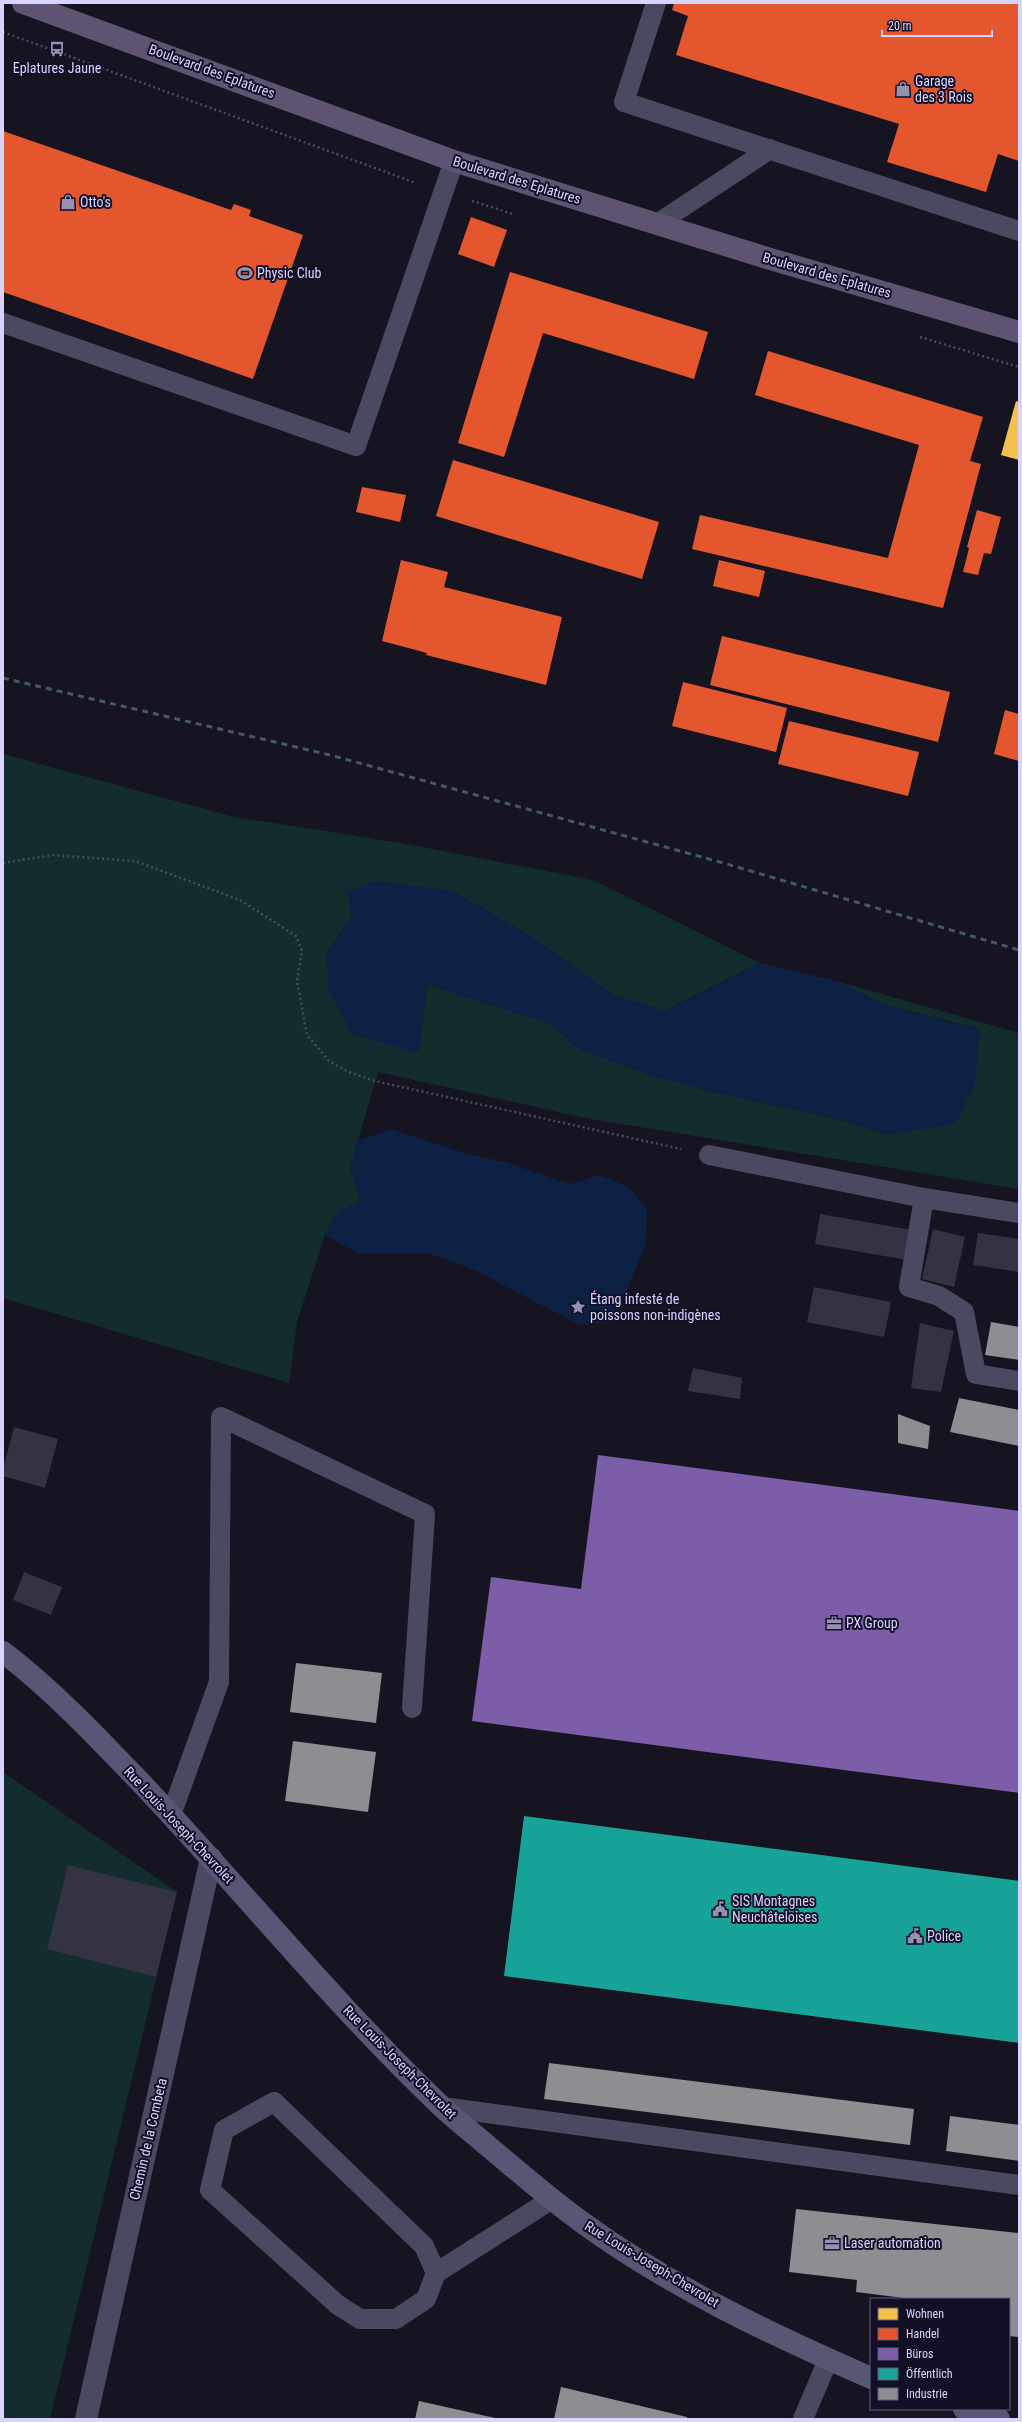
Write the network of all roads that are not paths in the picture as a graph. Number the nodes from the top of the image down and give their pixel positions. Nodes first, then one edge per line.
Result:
1 (23, 3) edge
2 (656, 3) edge
3 (770, 149) junction
4 (454, 161) junction
5 (657, 224) junction
6 (1019, 231) edge
7 (3, 323) edge
8 (1019, 332) edge
9 (709, 1155) road end
10 (924, 1198) junction
11 (1019, 1213) edge
12 (1019, 1381) edge
13 (3, 1652) edge
14 (412, 1708) dead end
15 (171, 1815) junction
16 (211, 1858) junction
17 (442, 2107) junction
18 (1019, 2185) edge
19 (552, 2199) junction
20 (436, 2273) junction
21 (828, 2360) junction
22 (870, 2378) edge
23 (968, 2410) edge
24 (86, 2419) edge
25 (804, 2419) edge
26 (999, 2419) edge

1 - 4 main road, Boulevard des Eplatures
2 - 3 lane
3 - 5 lane
3 - 6 lane
4 - 5 main road, Boulevard des Eplatures
4 - 7 lane
5 - 8 main road, Boulevard des Eplatures
9 - 10 lane
10 - 11 lane
10 - 12 lane
13 - 15 main road, Rue Louis-Joseph-Chevrolet
14 - 15 lane
15 - 16 main road, Rue Louis-Joseph-Chevrolet
16 - 17 main road, Rue Louis-Joseph-Chevrolet
16 - 24 street, Chemin de la Combeta
17 - 18 lane
17 - 19 main road, Rue Louis-Joseph-Chevrolet
19 - 20 lane
19 - 21 main road, Rue Louis-Joseph-Chevrolet
20 - 20 lane
21 - 22 main road, Rue Louis-Joseph-Chevrolet
21 - 25 lane
23 - 26 main road

